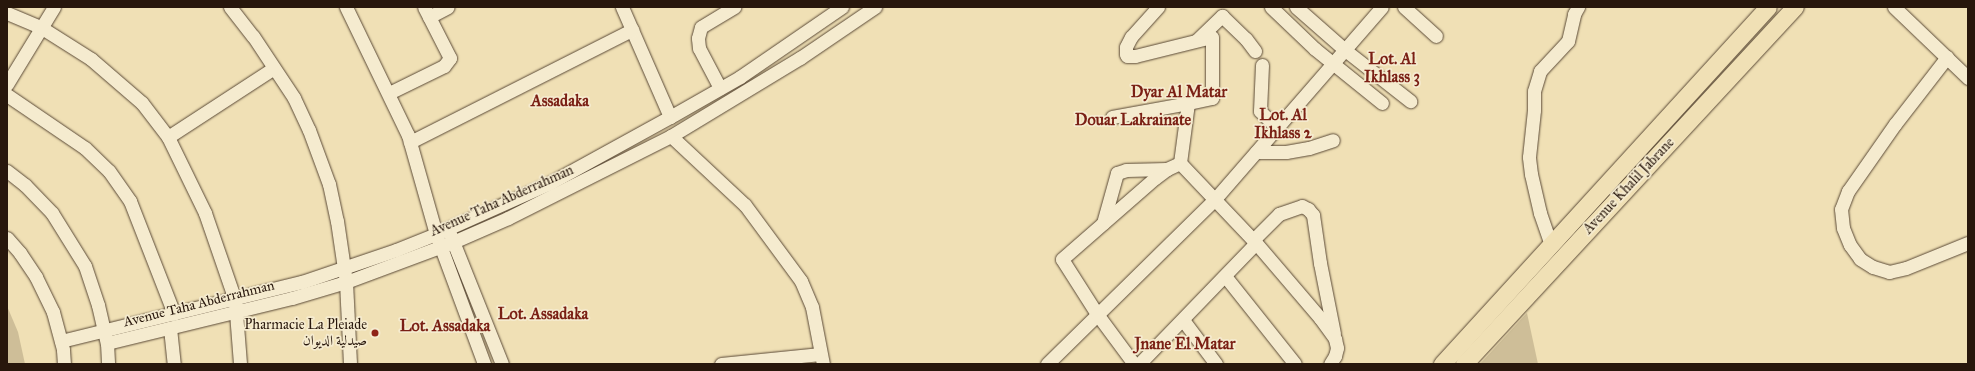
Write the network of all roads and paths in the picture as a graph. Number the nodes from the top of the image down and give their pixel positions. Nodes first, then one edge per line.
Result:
1 (54, 7) edge
2 (230, 7) edge
3 (346, 7) edge
4 (448, 7) edge
5 (622, 7) edge
6 (734, 7) edge
7 (842, 7) edge
8 (875, 7) edge
9 (1158, 7) edge
10 (1271, 7) edge
11 (1296, 7) edge
12 (1382, 7) edge
13 (1404, 7) edge
14 (1578, 7) edge
15 (1768, 7) edge
16 (1795, 7) edge
17 (1894, 7) edge
18 (427, 12) edge
19 (7, 13) edge
20 (42, 28) junction
21 (632, 30) junction
22 (1436, 36) dead end
23 (1197, 41) junction
24 (1345, 50) junction
25 (1255, 51) dead end
26 (1947, 57) junction
27 (1333, 64) junction
28 (1262, 65) dead end
29 (274, 68) junction
30 (1968, 78) edge
31 (7, 84) edge
32 (720, 88) junction
33 (389, 93) junction
34 (7, 95) edge
35 (1410, 101) dead end
36 (1382, 103) dead end
37 (1188, 104) junction
38 (1112, 116) dead end
39 (670, 117) junction
40 (1277, 128) junction
41 (638, 135) junction
42 (671, 136) junction
43 (168, 137) junction
44 (1333, 140) dead end
45 (410, 142) junction
46 (645, 151) junction
47 (1256, 152) junction
48 (1180, 163) junction
49 (1167, 169) junction
50 (7, 171) edge
51 (1215, 199) junction
52 (1103, 223) junction
53 (442, 231) junction
54 (7, 238) edge
55 (1255, 241) junction
56 (453, 242) junction
57 (1968, 244) edge
58 (441, 247) junction
59 (1545, 250) junction
60 (1551, 270) junction
61 (345, 275) junction
62 (1225, 276) junction
63 (236, 306) junction
64 (174, 314) junction
65 (1096, 314) junction
66 (1183, 320) junction
67 (170, 328) junction
68 (105, 337) junction
69 (1335, 339) junction
70 (61, 340) junction
71 (822, 359) edge
72 (64, 364) edge
73 (108, 364) edge
74 (174, 364) edge
75 (240, 364) edge
76 (350, 364) edge
77 (484, 364) edge
78 (502, 364) edge
79 (721, 364) edge
80 (1047, 364) edge
81 (1134, 364) edge
82 (1139, 364) edge
83 (1216, 364) edge
84 (1295, 364) edge
85 (1330, 364) edge
86 (1442, 364) edge
87 (1464, 364) edge

1 - 20 street
2 - 29 street
3 - 33 street
4 - 18 street
5 - 21 street
6 - 32 street
7 - 32 street, Avenue Taha Abderrahman
8 - 42 street, Avenue Taha Abderrahman
9 - 23 street
10 - 27 street
11 - 24 street
12 - 24 street
13 - 22 street
14 - 59 street
15 - 59 main road, Avenue Khalil Jabrane
16 - 60 main road, Avenue Khalil Jabrane
17 - 26 street
18 - 33 street
19 - 20 street
20 - 31 street
20 - 43 street
21 - 39 street
21 - 45 street
23 - 25 street
23 - 37 street
24 - 27 street
24 - 35 street
26 - 30 street
26 - 57 street
27 - 36 street
27 - 40 street
28 - 40 street
29 - 43 street
29 - 61 street
32 - 39 street, Avenue Taha Abderrahman
33 - 45 street
34 - 64 street
37 - 38 street
37 - 48 street
39 - 41 street, Avenue Taha Abderrahman
40 - 47 street
41 - 46 street
41 - 53 street, Avenue Taha Abderrahman
42 - 46 street, Avenue Taha Abderrahman
42 - 71 street
43 - 63 street
44 - 47 street
45 - 53 street
46 - 56 street, Avenue Taha Abderrahman
47 - 51 street
48 - 49 street
48 - 51 street
49 - 52 street
49 - 52 street
50 - 68 street
51 - 55 street
51 - 65 street
52 - 65 street
53 - 56 street
53 - 58 street
53 - 61 street, Avenue Taha Abderrahman
54 - 70 street
55 - 62 street
55 - 69 street
55 - 69 street
56 - 58 street, Avenue Taha Abderrahman
56 - 78 street
58 - 61 street, Avenue Taha Abderrahman
58 - 77 street
59 - 60 main road
59 - 86 main road, Avenue Khalil Jabrane
60 - 87 main road, Avenue Khalil Jabrane
61 - 63 street, Avenue Taha Abderrahman
61 - 76 street
62 - 66 street
62 - 84 street
63 - 64 street, Avenue Taha Abderrahman
63 - 67 street, Avenue Taha Abderrahman
63 - 75 street
64 - 68 street, Avenue Taha Abderrahman
65 - 80 street
65 - 81 street
66 - 82 street
66 - 83 street
67 - 68 street, Avenue Taha Abderrahman
67 - 74 street
68 - 70 street
68 - 73 street
69 - 85 street
70 - 72 street
71 - 79 street

